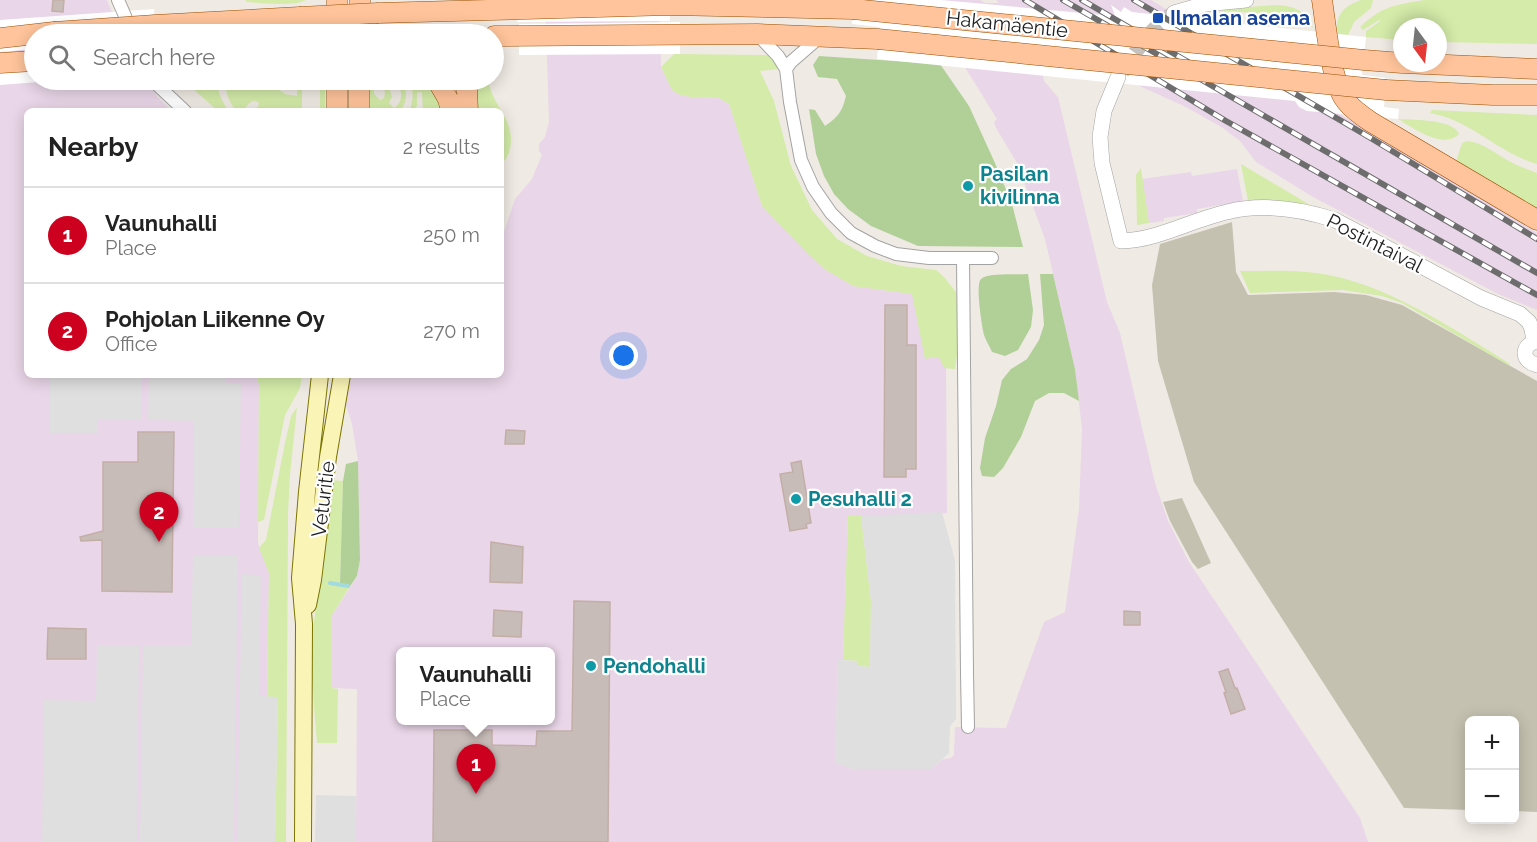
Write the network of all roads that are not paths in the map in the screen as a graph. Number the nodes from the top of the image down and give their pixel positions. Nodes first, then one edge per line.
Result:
1 (118, 0) edge
2 (337, 0) edge
3 (360, 0) edge
4 (396, 0) edge
5 (1246, 0) edge
6 (1322, 0) edge
7 (521, 5) edge
8 (378, 13) junction
9 (1174, 13) tunnel mouth
10 (129, 24) edge
11 (187, 24) edge
12 (337, 24) edge
13 (360, 24) edge
14 (757, 34) junction
15 (24, 35) edge
16 (516, 35) junction
17 (504, 36) edge
18 (821, 36) junction
19 (1, 37) edge
20 (504, 41) edge
21 (24, 61) edge
22 (1393, 62) edge
23 (0, 63) edge
24 (1447, 65) edge
25 (786, 69) junction
26 (1537, 69) edge
27 (1118, 77) tunnel mouth
28 (163, 90) edge
29 (337, 90) edge
30 (359, 90) edge
31 (443, 90) edge
32 (467, 90) edge
33 (1493, 95) junction
34 (1537, 95) edge
35 (182, 108) edge
36 (337, 108) edge
37 (359, 108) edge
38 (450, 108) edge
39 (468, 108) edge
40 (1537, 110) edge
41 (1537, 220) edge
42 (992, 258) dead end
43 (963, 259) junction
44 (1536, 341) edge
45 (1537, 365) edge
46 (320, 378) edge
47 (341, 378) edge
48 (304, 624) junction
49 (968, 727) dead end
50 (303, 842) edge

1 - 10 street
2 - 12 main road
3 - 13 main road
4 - 8 main road
5 - 9 street
6 - 41 main road
7 - 8 main road, Hakamäentie
7 - 22 main road, Hakamäentie, bridge
8 - 11 main road, Hakamäentie, bridge
14 - 16 main road, Hakamäentie
14 - 18 main road, Hakamäentie
14 - 25 street
15 - 19 main road, Hakamäentie, bridge
16 - 17 main road, Hakamäentie
16 - 20 main road
18 - 25 street
18 - 33 main road, Hakamäentie, bridge
21 - 23 main road
24 - 26 main road, Hakamäentie
25 - 43 street
27 - 44 street, Postintaival
28 - 35 street
29 - 36 main road
30 - 37 main road
31 - 38 main road
32 - 39 main road
33 - 34 main road, Hakamäentie
33 - 40 main road
42 - 43 street
43 - 49 street
44 - 45 street, Postintaival
46 - 48 main road, Veturitie
47 - 48 main road, Veturitie
48 - 50 main road, Veturitie

